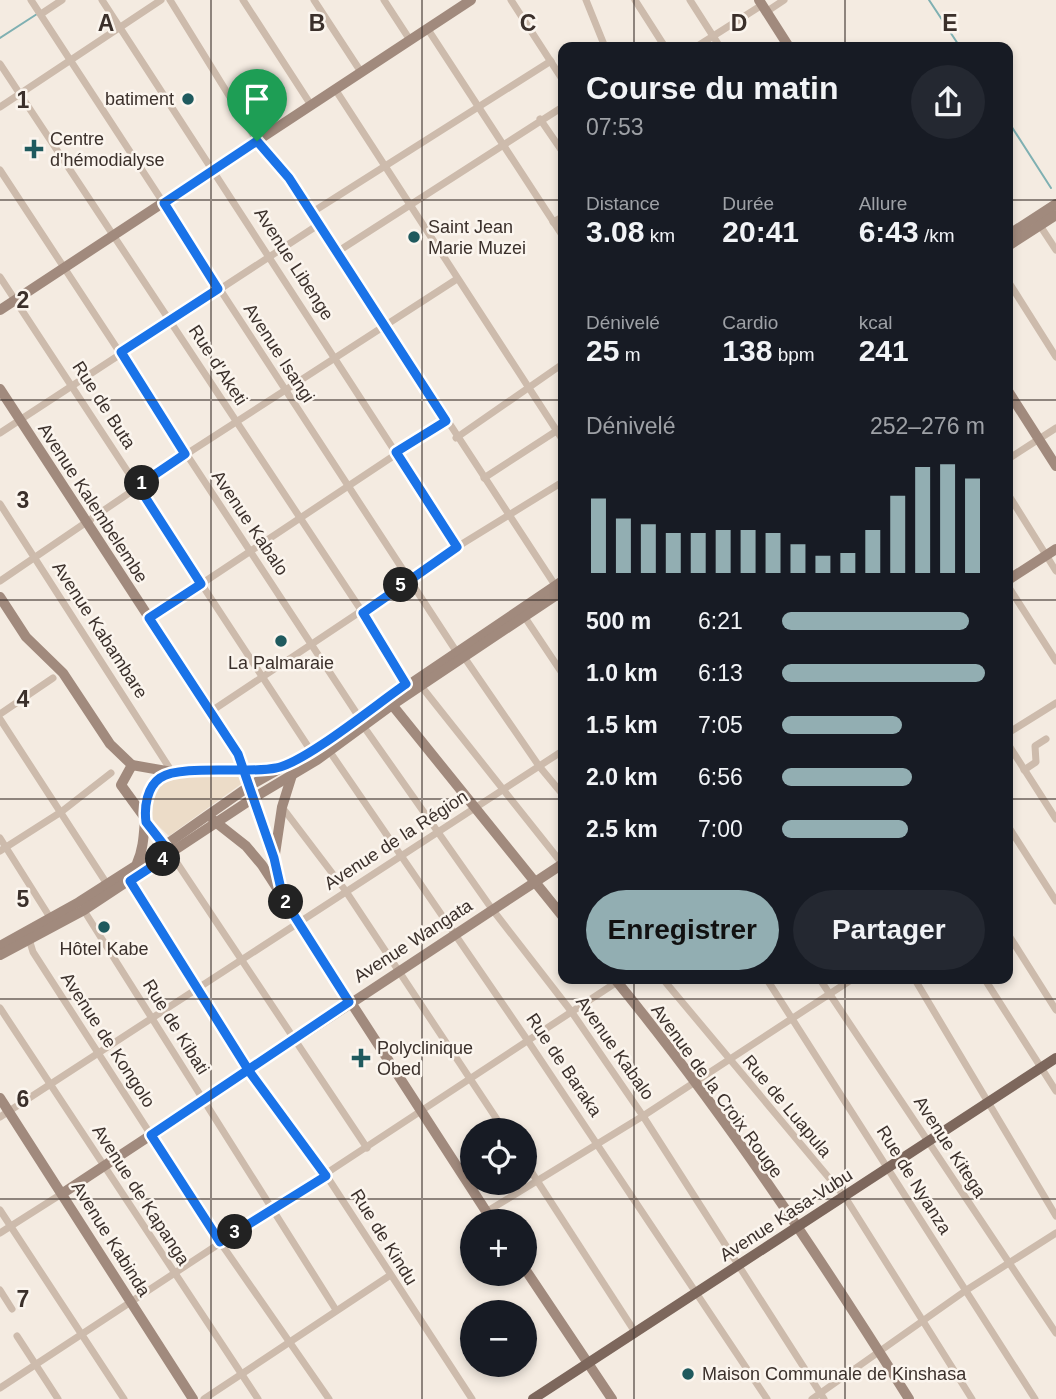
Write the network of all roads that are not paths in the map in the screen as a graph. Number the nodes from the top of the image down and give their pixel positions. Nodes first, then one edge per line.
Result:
1 (31, 0) edge
2 (62, 0) edge
3 (102, 0) edge
4 (161, 0) edge
5 (170, 0) edge
6 (243, 0) edge
7 (314, 0) edge
8 (384, 0) edge
9 (471, 0) edge
10 (511, 0) edge
11 (586, 0) edge
12 (635, 0) edge
13 (690, 0) edge
14 (784, 0) edge
15 (455, 4) edge
16 (762, 5) edge
17 (41, 14) junction
18 (120, 27) junction
19 (426, 28) junction
20 (713, 36) junction
21 (410, 40) junction
22 (603, 42) edge
23 (662, 42) edge
24 (704, 42) edge
25 (717, 42) edge
26 (786, 42) edge
27 (70, 60) junction
28 (551, 61) junction
29 (0, 64) edge
30 (361, 72) junction
31 (558, 72) edge
32 (335, 89) junction
33 (19, 93) junction
34 (311, 105) junction
35 (0, 107) edge
36 (478, 108) junction
37 (558, 109) edge
38 (541, 119) junction
39 (257, 141) junction
40 (502, 144) junction
41 (558, 145) edge
42 (385, 168) junction
43 (0, 170) edge
44 (214, 170) junction
45 (164, 203) junction
46 (1056, 204) edge
47 (409, 206) junction
48 (311, 214) junction
49 (1056, 215) edge
50 (558, 219) edge
51 (1037, 221) junction
52 (553, 222) junction
53 (318, 225) junction
54 (558, 229) edge
55 (1013, 232) edge
56 (113, 236) junction
57 (1013, 242) edge
58 (1056, 250) edge
59 (337, 253) junction
60 (269, 255) junction
61 (65, 268) junction
62 (0, 276) edge
63 (457, 279) junction
64 (218, 289) junction
65 (1013, 289) edge
66 (15, 300) junction
67 (0, 310) edge
68 (170, 320) junction
69 (384, 326) junction
70 (121, 352) junction
71 (1056, 356) edge
72 (337, 358) junction
73 (558, 367) edge
74 (72, 384) junction
75 (528, 387) junction
76 (0, 389) edge
77 (286, 391) junction
78 (1013, 399) edge
79 (20, 419) junction
80 (446, 421) junction
81 (236, 423) junction
82 (1056, 428) edge
83 (556, 431) junction
84 (0, 433) edge
85 (558, 434) edge
86 (456, 438) junction
87 (1039, 439) junction
88 (396, 452) junction
89 (185, 454) junction
90 (1013, 456) edge
91 (1056, 466) edge
92 (484, 478) junction
93 (345, 485) junction
94 (558, 485) edge
95 (138, 486) junction
96 (1013, 502) edge
97 (0, 505) edge
98 (509, 515) junction
99 (297, 517) junction
100 (86, 521) junction
101 (457, 547) junction
102 (1056, 549) edge
103 (251, 552) junction
104 (1046, 555) junction
105 (34, 557) junction
106 (1056, 571) edge
107 (1013, 577) edge
108 (408, 580) junction
109 (0, 581) edge
110 (558, 582) edge
111 (201, 584) junction
112 (558, 587) edge
113 (1013, 594) edge
114 (0, 597) edge
115 (363, 613) junction
116 (522, 613) junction
117 (149, 618) junction
118 (312, 647) junction
119 (460, 654) junction
120 (1056, 661) edge
121 (558, 667) edge
122 (54, 678) dead end
123 (264, 679) junction
124 (406, 684) junction
125 (421, 686) junction
126 (389, 702) junction
127 (1056, 703) edge
128 (210, 712) junction
129 (0, 716) edge
130 (361, 722) junction
131 (1013, 730) edge
132 (1046, 739) dead end
133 (311, 751) junction
134 (330, 752) junction
135 (1013, 752) edge
136 (558, 754) edge
137 (132, 765) junction
138 (539, 766) junction
139 (279, 768) junction
140 (244, 770) junction
141 (1024, 770) junction
142 (172, 772) junction
143 (111, 773) dead end
144 (292, 775) junction
145 (251, 785) junction
146 (503, 789) junction
147 (558, 789) edge
148 (255, 797) junction
149 (282, 807) junction
150 (475, 808) junction
151 (61, 812) junction
152 (207, 816) junction
153 (1056, 819) edge
154 (146, 822) junction
155 (216, 823) junction
156 (438, 832) junction
157 (1013, 834) edge
158 (0, 838) edge
159 (3, 849) edge
160 (169, 849) junction
161 (402, 856) junction
162 (274, 858) junction
163 (558, 858) edge
164 (137, 864) junction
165 (558, 867) edge
166 (130, 881) junction
167 (533, 881) junction
168 (107, 884) junction
169 (345, 890) junction
170 (283, 898) junction
171 (1056, 901) edge
172 (81, 906) junction
173 (492, 909) junction
174 (558, 911) edge
175 (51, 919) junction
176 (298, 922) junction
177 (455, 934) junction
178 (29, 939) junction
179 (1013, 942) edge
180 (0, 946) edge
181 (0, 955) edge
182 (239, 960) junction
183 (396, 970) junction
184 (611, 984) edge
185 (622, 984) edge
186 (667, 984) edge
187 (770, 984) edge
188 (823, 984) edge
189 (845, 984) edge
190 (918, 984) edge
191 (988, 984) edge
192 (196, 989) junction
193 (829, 994) junction
194 (349, 1002) junction
195 (0, 1008) edge
196 (1056, 1010) edge
197 (571, 1011) junction
198 (152, 1017) junction
199 (792, 1019) junction
200 (293, 1041) junction
201 (528, 1041) junction
202 (95, 1053) junction
203 (1056, 1058) edge
204 (728, 1060) junction
205 (1040, 1068) junction
206 (249, 1071) junction
207 (471, 1080) junction
208 (693, 1081) junction
209 (50, 1084) junction
210 (1056, 1091) edge
211 (0, 1098) edge
212 (203, 1101) junction
213 (989, 1102) junction
214 (422, 1113) junction
215 (5, 1114) edge
216 (643, 1116) junction
217 (497, 1118) edge
218 (151, 1135) junction
219 (928, 1142) junction
220 (597, 1143) junction
221 (367, 1149) junction
222 (104, 1167) junction
223 (888, 1168) junction
224 (326, 1176) junction
225 (538, 1181) junction
226 (63, 1193) junction
227 (845, 1197) junction
228 (271, 1209) junction
229 (484, 1209) edge
230 (491, 1209) edge
231 (0, 1210) edge
232 (1056, 1216) edge
233 (10, 1226) junction
234 (798, 1228) junction
235 (0, 1233) edge
236 (1056, 1233) edge
237 (220, 1242) junction
238 (1007, 1263) junction
239 (738, 1267) junction
240 (174, 1274) junction
241 (389, 1276) junction
242 (537, 1286) edge
243 (0, 1290) edge
244 (965, 1292) junction
245 (698, 1293) junction
246 (131, 1301) junction
247 (12, 1309) dead end
248 (336, 1310) junction
249 (923, 1320) junction
250 (635, 1332) junction
251 (1056, 1333) edge
252 (82, 1334) junction
253 (17, 1336) dead end
254 (291, 1341) junction
255 (880, 1353) junction
256 (589, 1363) junction
257 (36, 1364) junction
258 (242, 1375) junction
259 (0, 1388) edge
260 (823, 1396) edge
261 (58, 1399) edge
262 (124, 1399) edge
263 (193, 1399) edge
264 (204, 1399) edge
265 (258, 1399) edge
266 (329, 1399) edge
267 (472, 1399) edge
268 (533, 1399) edge
269 (612, 1399) edge
270 (766, 1399) edge
271 (812, 1399) edge
272 (909, 1399) edge
273 (972, 1399) edge
274 (1035, 1399) edge

1 - 17 street, Avenue Isangi
2 - 17 street
3 - 18 street, Avenue Libenge
4 - 18 street
5 - 39 street
6 - 34 street
7 - 30 street
8 - 21 street
9 - 15 street
10 - 28 street
11 - 22 street
12 - 23 street
13 - 20 street
14 - 16 street
15 - 19 street
16 - 20 street
16 - 26 street
17 - 27 street, Avenue Isangi
18 - 27 street
18 - 44 street, Avenue Libenge
19 - 21 street
19 - 36 street
20 - 24 street
20 - 25 street
21 - 30 street
27 - 33 street
27 - 45 street, Avenue Isangi
28 - 31 street
28 - 36 street
29 - 33 street, Rue d'Aketi
30 - 32 street
32 - 34 street
32 - 42 street
33 - 35 street
33 - 56 street, Rue d'Aketi
34 - 39 street
36 - 40 street
36 - 42 street
37 - 38 street
38 - 40 street
38 - 41 street
39 - 44 street
39 - 48 street
40 - 47 street
40 - 52 street
42 - 47 street
42 - 48 street
43 - 61 street, Avenue Kabalo
44 - 45 street
44 - 60 street, Avenue Libenge
45 - 56 street
45 - 64 street, Avenue Isangi
46 - 51 street
47 - 59 street
47 - 63 street
48 - 53 street
49 - 51 street
50 - 52 street
51 - 55 street
51 - 57 street
51 - 58 street
52 - 54 street
53 - 59 street
53 - 60 street
56 - 61 street
56 - 68 street, Rue d'Aketi
59 - 69 street
60 - 64 street
60 - 72 street, Avenue Libenge
61 - 66 street
61 - 70 street, Avenue Kabalo
62 - 66 street, Rue de Buta
63 - 69 street
63 - 75 street
64 - 68 street
64 - 77 street, Avenue Isangi
65 - 71 street
66 - 67 street
66 - 74 street, Rue de Buta
68 - 70 street
68 - 81 street, Rue d'Aketi
69 - 72 street
69 - 80 street
70 - 74 street
70 - 89 street, Avenue Kabalo
72 - 77 street
72 - 88 street, Avenue Libenge
73 - 75 street
74 - 79 street
74 - 95 street, Rue de Buta
75 - 83 street
75 - 86 street
76 - 79 street, Avenue Kalembelembe
77 - 81 street
77 - 93 street, Avenue Isangi
78 - 87 street
79 - 84 street
79 - 100 street, Avenue Kalembelembe
80 - 86 street
80 - 88 street
81 - 89 street
81 - 99 street, Rue d'Aketi
82 - 87 street
83 - 85 street
83 - 92 street
86 - 92 street
87 - 90 street
87 - 91 street
88 - 93 street
88 - 101 street, Avenue Libenge
89 - 95 street
89 - 103 street, Avenue Kabalo
92 - 98 street
93 - 99 street
93 - 108 street, Avenue Isangi
94 - 98 street
95 - 100 street
95 - 111 street, Rue de Buta
96 - 104 street
97 - 105 street, Avenue Kabambare
98 - 101 street
98 - 110 street
99 - 103 street
99 - 115 street, Rue d'Aketi
100 - 105 street
100 - 117 street, Avenue Kalembelembe
101 - 108 street
102 - 104 street
103 - 111 street
103 - 118 street, Avenue Kabalo
104 - 106 street
104 - 107 street
105 - 109 street
105 - 142 street, Avenue Kabambare
108 - 115 street
108 - 119 street, Avenue Isangi
111 - 117 street
111 - 123 street, Rue de Buta
112 - 116 street
113 - 120 street
114 - 137 street
115 - 118 street
115 - 124 street, Rue d'Aketi
116 - 119 street
116 - 121 street
117 - 128 street, Avenue Kalembelembe
118 - 123 street
118 - 130 street, Avenue Kabalo
119 - 124 street
119 - 125 street
119 - 138 street, Avenue Isangi
122 - 129 street
123 - 128 street
123 - 133 street, Rue de Buta
124 - 126 street
125 - 126 street
125 - 146 street
126 - 130 street
126 - 150 street
127 - 131 street
128 - 140 street, Avenue Kalembelembe
129 - 151 street
130 - 133 street
130 - 134 street
130 - 156 street, Avenue Kabalo
132 - 141 street
133 - 139 street
134 - 144 street
134 - 161 street, Rue de Baraka
135 - 141 street
136 - 138 street, Avenue de la Région
137 - 142 street
137 - 154 street
138 - 146 street, Avenue de la Région
138 - 147 street, Avenue Isangi
139 - 140 street
139 - 145 street
140 - 142 street
140 - 145 street, Avenue Kalembelembe
141 - 153 street
142 - 154 street
143 - 151 street
144 - 148 street
144 - 149 street
145 - 148 street, Avenue Kalembelembe
145 - 152 street
146 - 150 street, Avenue de la Région
146 - 163 street
148 - 155 street
148 - 162 street, Avenue Kalembelembe
149 - 162 street
149 - 169 street
150 - 156 street, Avenue de la Région
150 - 167 street
151 - 159 street
151 - 168 street
152 - 155 street
152 - 160 street
154 - 160 street
154 - 164 street
155 - 160 street
155 - 170 street
156 - 161 street, Avenue de la Région
156 - 173 street, Avenue Kabalo
157 - 171 street
158 - 159 street
159 - 175 street
160 - 164 street
160 - 166 street
160 - 182 street
161 - 169 street, Avenue de la Région
161 - 177 street, Rue de Baraka
162 - 170 street, Avenue Kalembelembe
164 - 168 street
165 - 167 street, Avenue Wangata
166 - 172 street
166 - 192 street, Rue de Kindu
167 - 173 street, Avenue Wangata
167 - 174 street
168 - 172 street
169 - 176 street, Avenue de la Région
169 - 183 street
170 - 176 street
172 - 175 street
172 - 178 street
172 - 198 street, Rue de Kibati
173 - 177 street, Avenue Wangata
173 - 197 street, Avenue Kabalo
175 - 180 street
176 - 182 street, Avenue de la Région
176 - 194 street
177 - 183 street, Avenue Wangata
177 - 201 street, Rue de Baraka
178 - 181 street
178 - 202 street, Avenue de Kongolo
179 - 196 street
182 - 192 street, Avenue de la Région
182 - 200 street
183 - 194 street, Avenue Wangata
183 - 207 street
184 - 197 street
185 - 208 street, Avenue de la Croix Rouge
186 - 204 street, Rue de Luapula
187 - 199 street, Rue de Nyanza
188 - 193 street, Avenue Kitega
189 - 193 street
190 - 213 street
191 - 205 street
192 - 198 street, Avenue de la Région
192 - 206 street, Rue de Kindu
193 - 199 street
193 - 219 street, Avenue Kitega
194 - 200 street, Avenue Wangata
194 - 214 street
195 - 209 street, Avenue de Kapanga
197 - 201 street
197 - 216 street, Avenue Kabalo
198 - 202 street, Avenue de la Région
198 - 212 street, Rue de Kibati
199 - 204 street
199 - 223 street, Rue de Nyanza
200 - 206 street, Avenue Wangata
200 - 221 street
201 - 207 street
201 - 220 street, Rue de Baraka
202 - 209 street, Avenue de la Région
202 - 218 street, Avenue de Kongolo
203 - 205 main road, Avenue Kasa-Vubu
204 - 208 street
204 - 227 street, Rue de Luapula
205 - 210 street
205 - 213 main road, Avenue Kasa-Vubu
206 - 212 street, Avenue Wangata
206 - 224 street, Rue de Kindu
207 - 214 street
207 - 217 street
208 - 216 street
208 - 234 street, Avenue de la Croix Rouge
209 - 215 street, Avenue de la Région
209 - 222 street, Avenue de Kapanga
211 - 215 street, Avenue Kabinda
212 - 218 street, Avenue Wangata
212 - 228 street, Rue de Kibati
213 - 219 main road, Avenue Kasa-Vubu
213 - 232 street
214 - 221 street
214 - 229 street
215 - 226 street, Avenue Kabinda
216 - 220 street
216 - 239 street, Avenue Kabalo
218 - 222 street, Avenue Wangata
218 - 237 street, Avenue de Kongolo
219 - 223 main road, Avenue Kasa-Vubu
219 - 238 street, Avenue Kitega
220 - 225 street
220 - 245 street, Rue de Baraka
221 - 224 street
222 - 226 street, Avenue Wangata
222 - 240 street, Avenue de Kapanga
223 - 227 main road, Avenue Kasa-Vubu
223 - 244 street, Rue de Nyanza
224 - 228 street
224 - 241 street, Rue de Kindu
225 - 230 street
225 - 250 street
226 - 233 street, Avenue Wangata
226 - 246 street, Avenue Kabinda
227 - 234 main road, Avenue Kasa-Vubu
227 - 249 street, Rue de Luapula
228 - 237 street
228 - 248 street, Rue de Kibati
231 - 233 street
233 - 235 street, Avenue Wangata
233 - 252 street
234 - 239 main road, Avenue Kasa-Vubu
234 - 255 street, Avenue de la Croix Rouge
236 - 238 street
237 - 240 street
237 - 254 street, Avenue de Kongolo
238 - 244 street
238 - 251 street, Avenue Kitega
239 - 245 main road, Avenue Kasa-Vubu
239 - 260 street, Avenue Kabalo
240 - 246 street
240 - 258 street, Avenue de Kapanga
241 - 248 street
241 - 267 street, Rue de Kindu
242 - 256 street
243 - 247 street
244 - 249 street
244 - 274 street, Rue de Nyanza
245 - 250 main road, Avenue Kasa-Vubu
245 - 270 street, Rue de Baraka
246 - 252 street
246 - 263 street, Avenue Kabinda
248 - 254 street
249 - 255 street
249 - 273 street, Rue de Luapula
250 - 256 main road, Avenue Kasa-Vubu
252 - 257 street
252 - 262 street
253 - 257 street
254 - 258 street
254 - 266 street, Avenue de Kongolo
255 - 260 street
255 - 272 street, Avenue de la Croix Rouge
256 - 268 main road, Avenue Kasa-Vubu
256 - 269 street
257 - 259 street
257 - 261 street
258 - 264 street
258 - 265 street, Avenue de Kapanga
260 - 271 street

